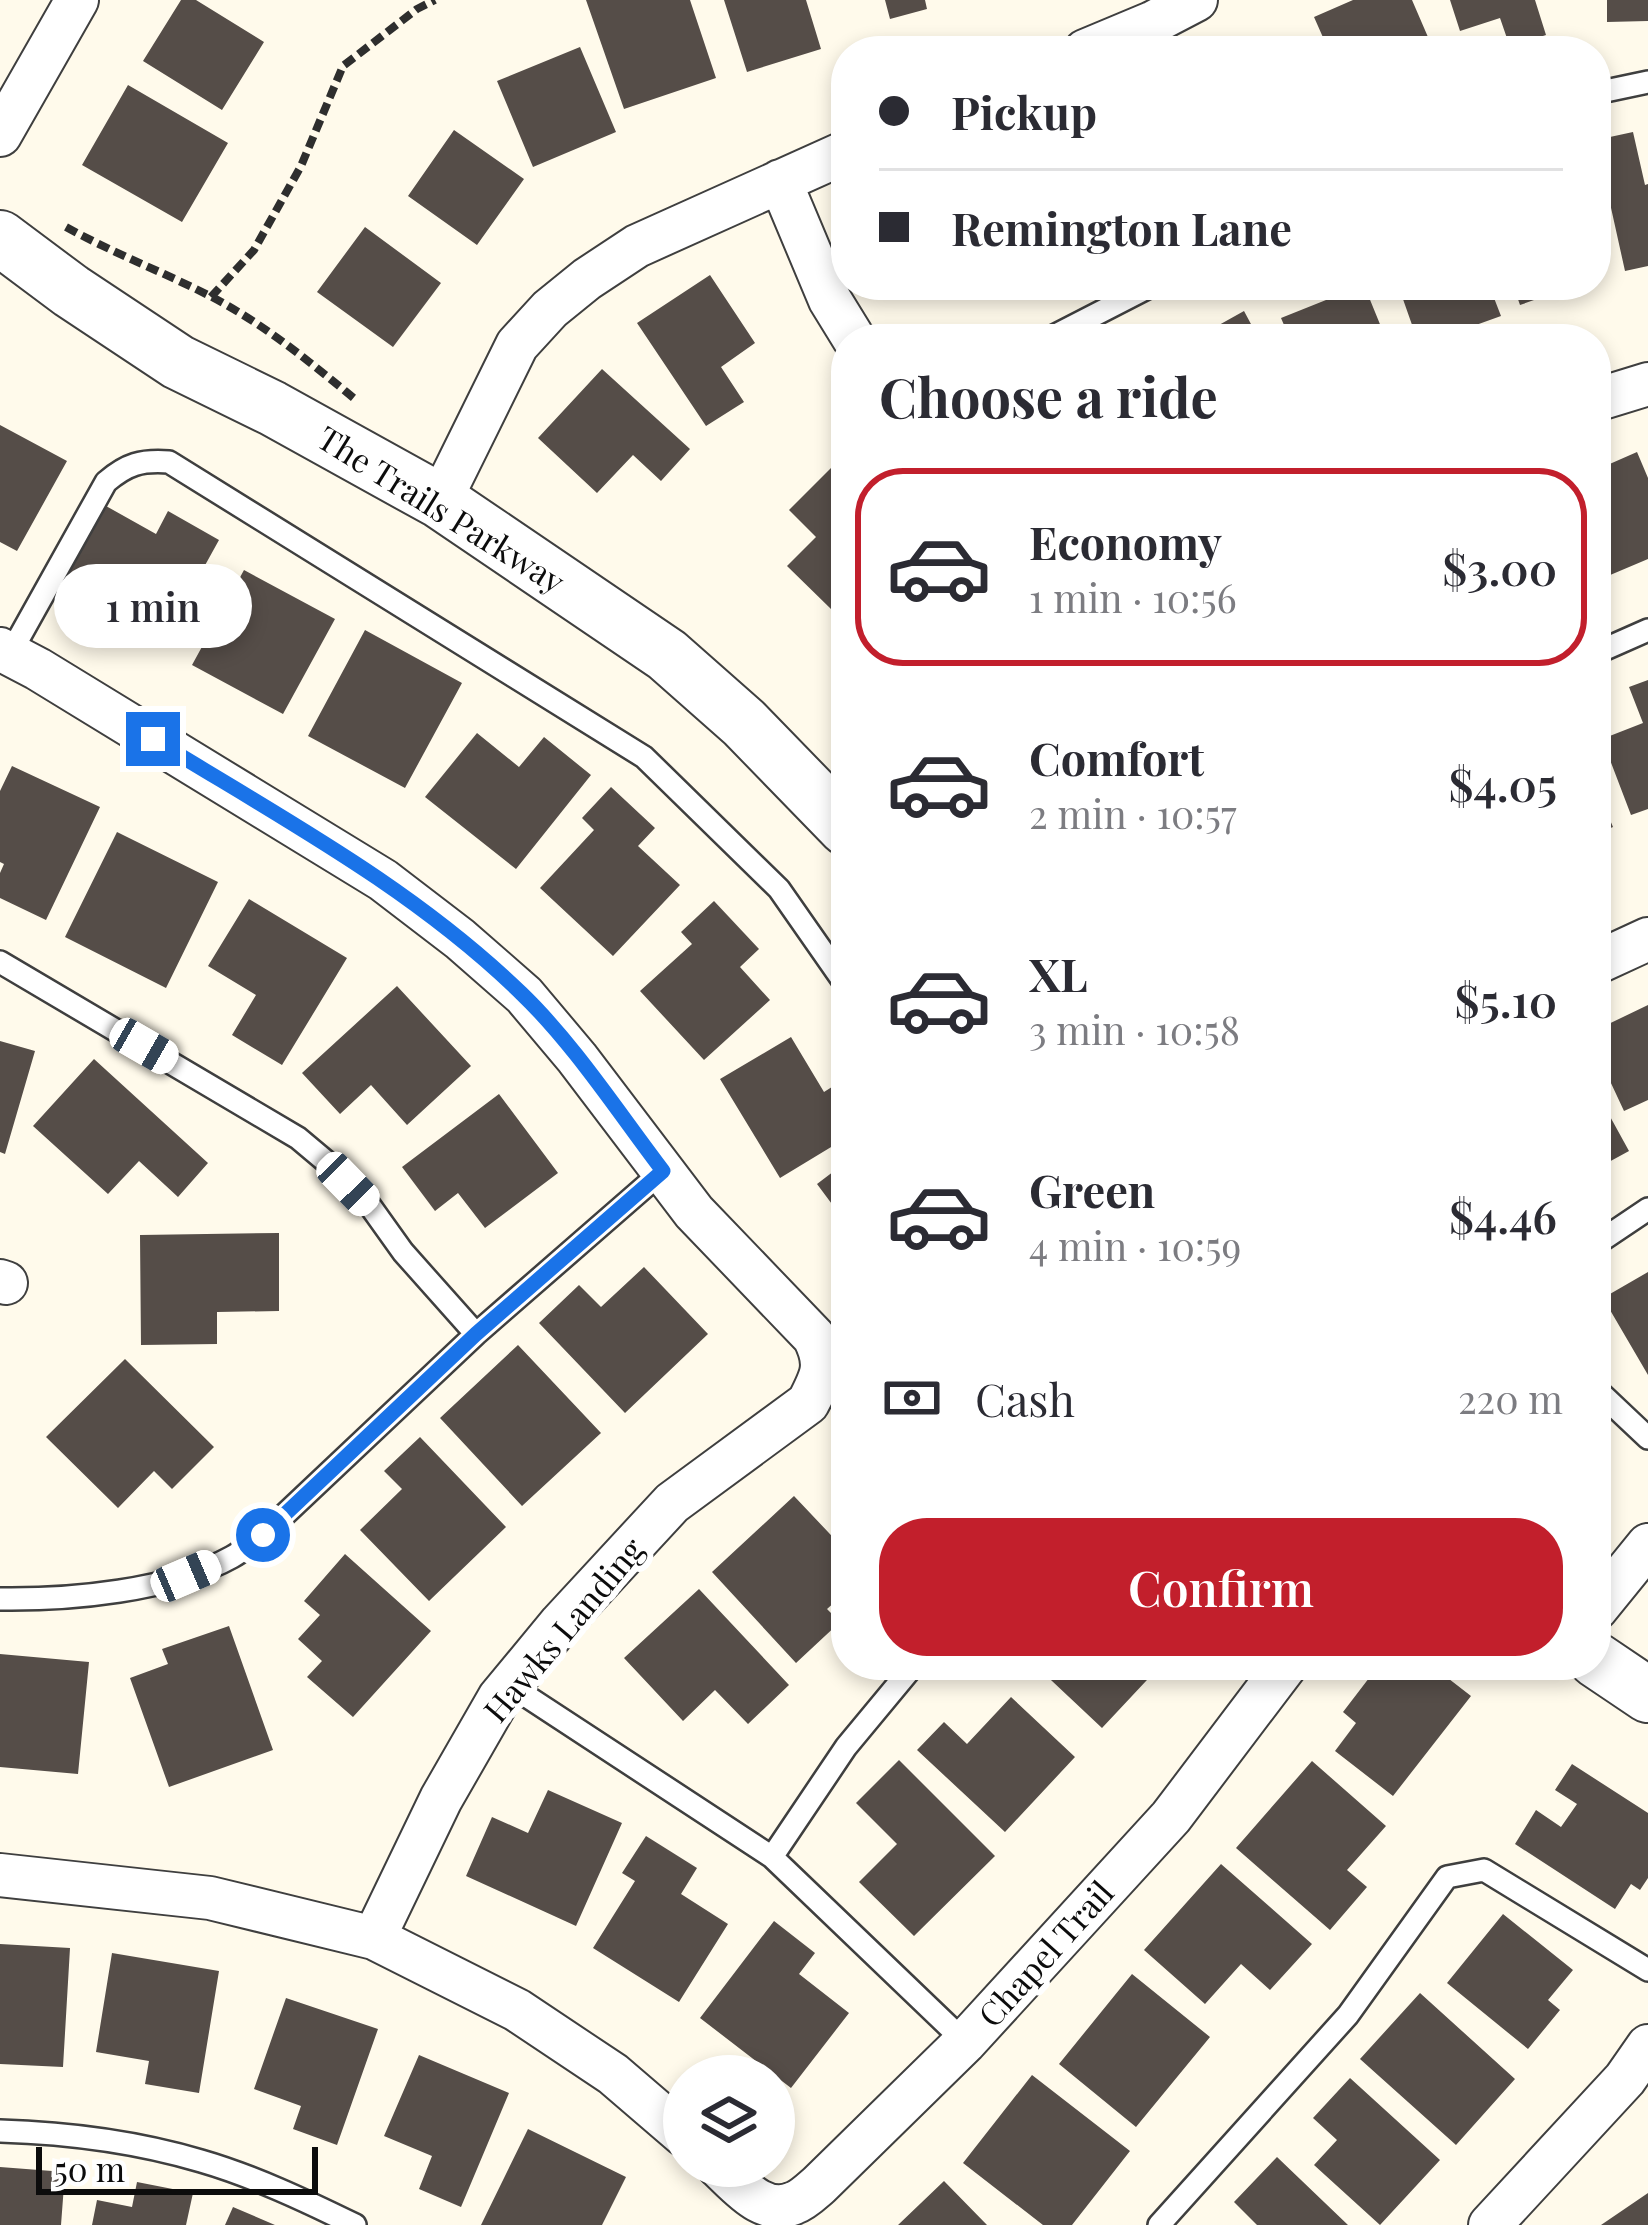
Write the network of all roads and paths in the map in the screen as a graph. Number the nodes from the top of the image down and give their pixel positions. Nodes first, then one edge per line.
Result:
1 (77, 0) edge
2 (435, 0) edge
3 (1196, 0) edge
4 (1121, 36) edge
5 (1648, 82) edge
6 (1611, 90) edge
7 (0, 135) edge
8 (831, 159) edge
9 (780, 181) junction
10 (53, 219) dead end
11 (0, 238) edge
12 (212, 297) junction
13 (1124, 300) edge
14 (845, 324) edge
15 (1077, 324) edge
16 (1648, 384) edge
17 (1611, 395) edge
18 (358, 401) dead end
19 (440, 501) junction
20 (1648, 630) edge
21 (1611, 646) edge
22 (5, 652) edge
23 (831, 812) edge
24 (1648, 939) edge
25 (1611, 956) edge
26 (0, 962) edge
27 (831, 964) edge
28 (663, 1171) junction
29 (1648, 1209) edge
30 (1611, 1234) edge
31 (476, 1334) junction
32 (1611, 1404) edge
33 (1648, 1438) edge
34 (1648, 1545) edge
35 (1611, 1591) edge
36 (0, 1598) edge
37 (1611, 1670) edge
38 (902, 1680) edge
39 (1275, 1680) edge
40 (511, 1686) junction
41 (1648, 1695) edge
42 (772, 1858) junction
43 (0, 1875) edge
44 (374, 1938) junction
45 (1648, 1970) edge
46 (965, 2042) junction
47 (1640, 2076) edge
48 (663, 2117) edge
49 (0, 2131) edge
50 (741, 2187) edge
51 (355, 2225) edge
52 (1159, 2225) edge
53 (1490, 2225) edge

1 - 7 street
2 - 12 path
3 - 4 street
5 - 6 lane
8 - 9 street
9 - 14 street
9 - 19 street
10 - 12 path
11 - 19 street, The Trails Parkway
12 - 18 path
13 - 15 lane
16 - 17 street
19 - 23 street, The Trails Parkway
20 - 21 lane
22 - 27 lane
22 - 28 street
24 - 25 street
26 - 31 lane
28 - 31 lane
28 - 40 street, Hawks Landing
29 - 30 lane
31 - 36 lane
32 - 33 lane
34 - 35 street
37 - 41 street
38 - 42 lane
39 - 46 street, Chapel Trail
40 - 42 lane
40 - 44 street, Hawks Landing
42 - 46 lane
43 - 44 street
44 - 48 street
45 - 52 lane
46 - 50 street, Chapel Trail
47 - 53 street
49 - 51 lane

